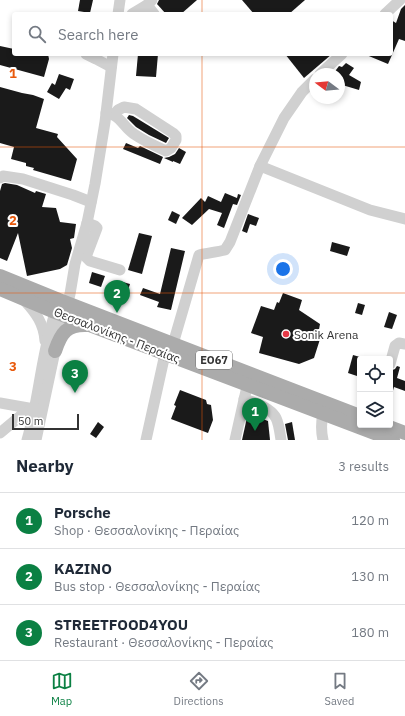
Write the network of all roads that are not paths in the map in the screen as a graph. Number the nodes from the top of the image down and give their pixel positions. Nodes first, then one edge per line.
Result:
1 (120, 0) edge
2 (400, 0) edge
3 (151, 6) edge
4 (118, 12) edge
5 (137, 12) edge
6 (387, 12) edge
7 (90, 56) edge
8 (112, 56) edge
9 (340, 56) edge
10 (111, 67) junction
11 (327, 68) edge
12 (309, 85) edge
13 (110, 114) junction
14 (260, 166) junction
15 (0, 178) edge
16 (91, 202) junction
17 (405, 219) edge
18 (87, 224) junction
19 (120, 270) dead end
20 (0, 276) edge
21 (0, 289) edge
22 (21, 297) junction
23 (62, 308) junction
24 (90, 325) junction
25 (405, 344) edge
26 (169, 349) junction
27 (50, 350) junction
28 (392, 356) edge
29 (246, 392) junction
30 (0, 404) edge
31 (34, 409) junction
32 (323, 414) junction
33 (357, 415) edge
34 (392, 428) edge
35 (0, 433) edge
36 (405, 433) edge
37 (27, 440) edge
38 (36, 440) edge
39 (146, 440) edge
40 (235, 440) edge
41 (281, 440) edge
42 (323, 440) edge
43 (393, 440) edge

1 - 4 street
2 - 6 street
3 - 5 street
7 - 10 street
8 - 10 street
9 - 11 street
10 - 13 street
12 - 14 street
13 - 13 street
13 - 16 street
14 - 17 street
14 - 26 street
15 - 16 street
16 - 18 street
18 - 19 street
18 - 23 street
20 - 23 main road, Θεσσαλονίκης - Περαίας / ΕΟ67
21 - 22 main road, Θεσσαλονίκης - Περαίας / ΕΟ67
22 - 23 main road, Θεσσαλονίκης - Περαίας / ΕΟ67
22 - 27 street
23 - 24 main road, Θεσσαλονίκης - Περαίας / ΕΟ67
23 - 26 main road, Θεσσαλονίκης - Περαίας / ΕΟ67
23 - 27 street
24 - 26 main road, Θεσσαλονίκης - Περαίας / ΕΟ67
24 - 27 main road
25 - 28 street
26 - 29 main road, Θεσσαλονίκης - Περαίας / ΕΟ67
26 - 33 main road, Θεσσαλονίκης - Περαίας / ΕΟ67
26 - 39 street
27 - 31 street
27 - 38 street
29 - 32 main road, Θεσσαλονίκης - Περαίας / ΕΟ67
29 - 40 street
29 - 41 street
30 - 31 street
31 - 35 street
31 - 37 street
32 - 42 street
32 - 43 main road, Θεσσαλονίκης - Περαίας / ΕΟ67
34 - 36 main road

